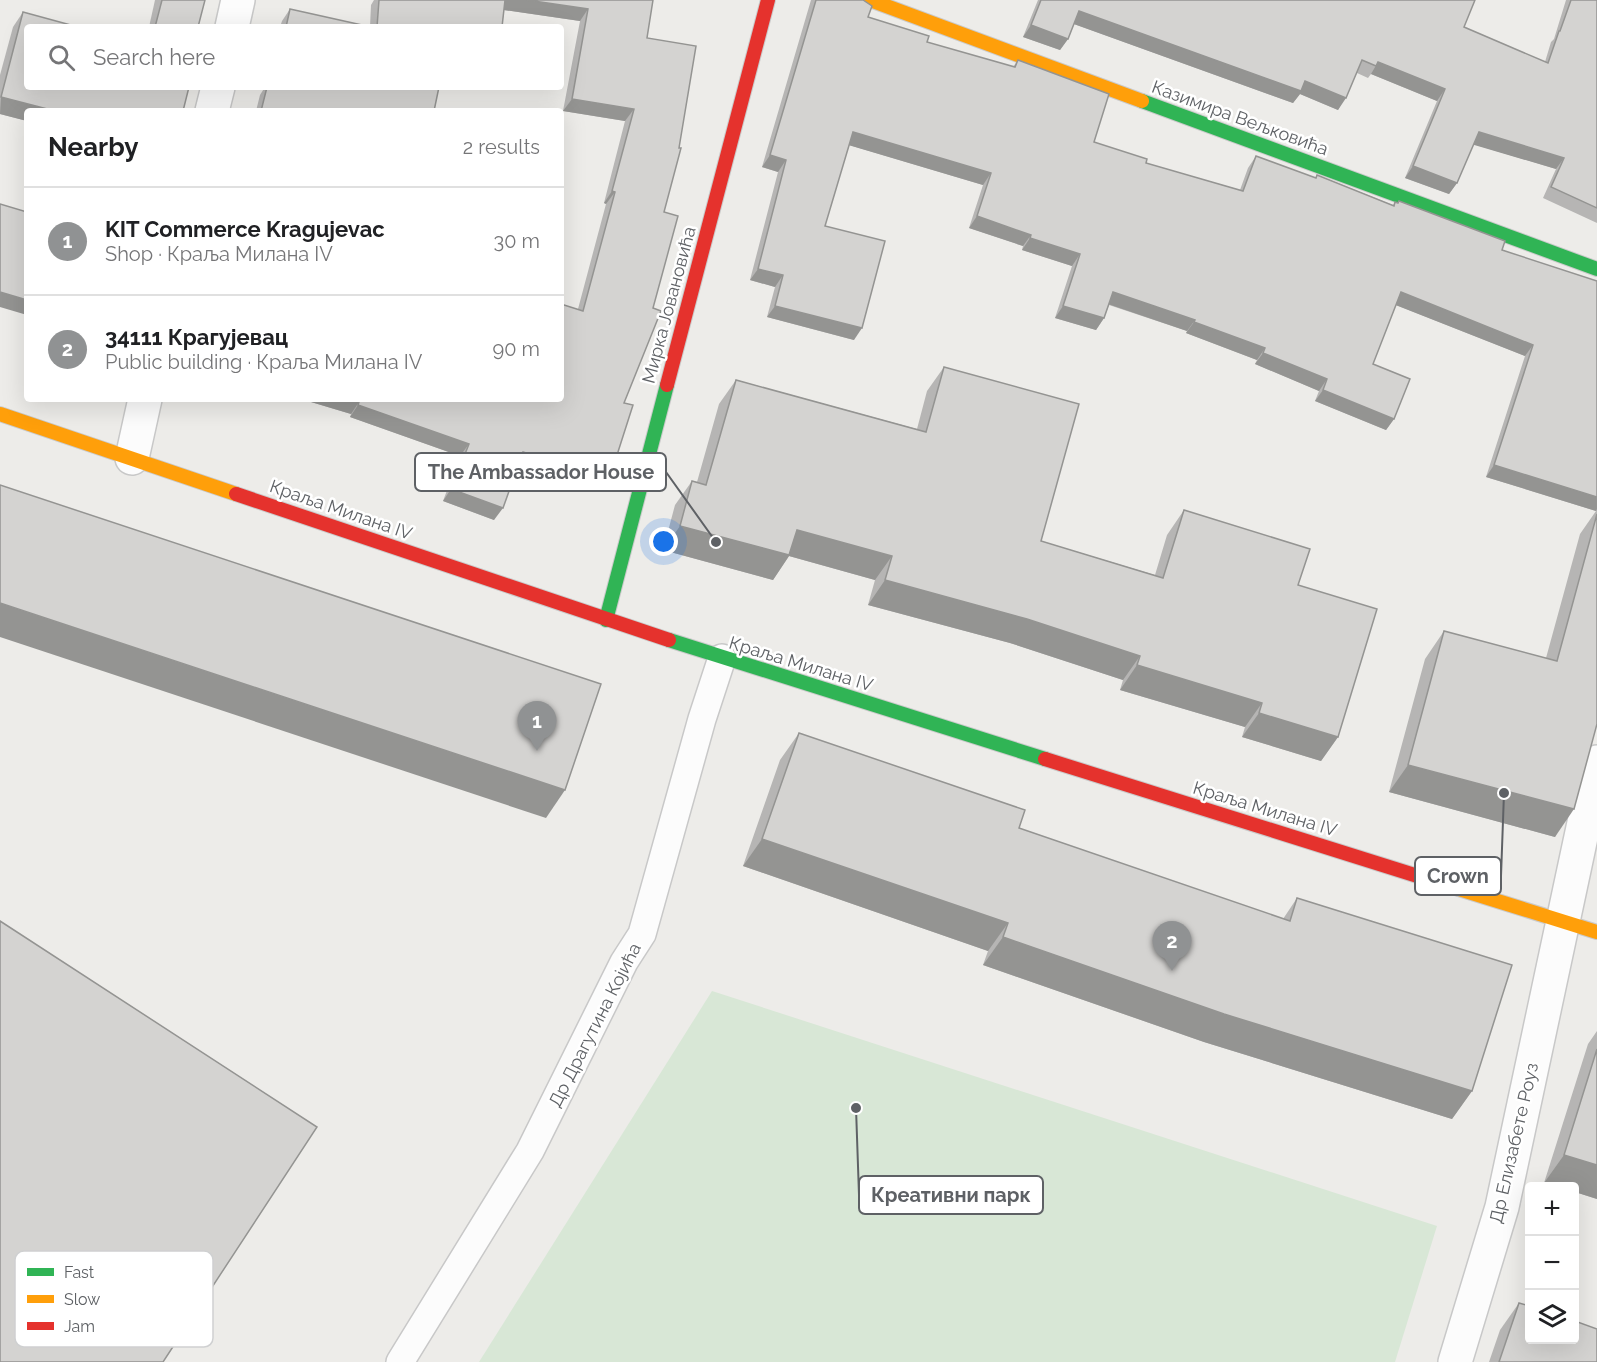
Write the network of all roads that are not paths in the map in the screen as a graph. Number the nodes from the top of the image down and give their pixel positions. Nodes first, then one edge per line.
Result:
1 (238, 0) edge
2 (768, 0) edge
3 (870, 0) edge
4 (233, 24) edge
5 (217, 90) edge
6 (213, 108) edge
7 (1597, 269) edge
8 (144, 402) edge
9 (0, 414) edge
10 (132, 458) junction
11 (606, 620) junction
12 (722, 657) junction
13 (1597, 762) edge
14 (1562, 921) junction
15 (1597, 932) edge
16 (400, 1362) edge
17 (1455, 1362) edge

1 - 4 street
2 - 11 main road, Мирка Јовановића
3 - 7 main road, Казимира Вељковића
5 - 6 street
8 - 10 street
9 - 10 main road, Краља Милана IV
10 - 11 main road, Краља Милана IV
11 - 12 main road, Краља Милана IV
12 - 14 main road, Краља Милана IV
12 - 16 lane, Др Драгутина Којића
13 - 14 street, Др Елизабете Роуз
14 - 15 main road, Краља Милана IV
14 - 17 street, Др Елизабете Роуз

